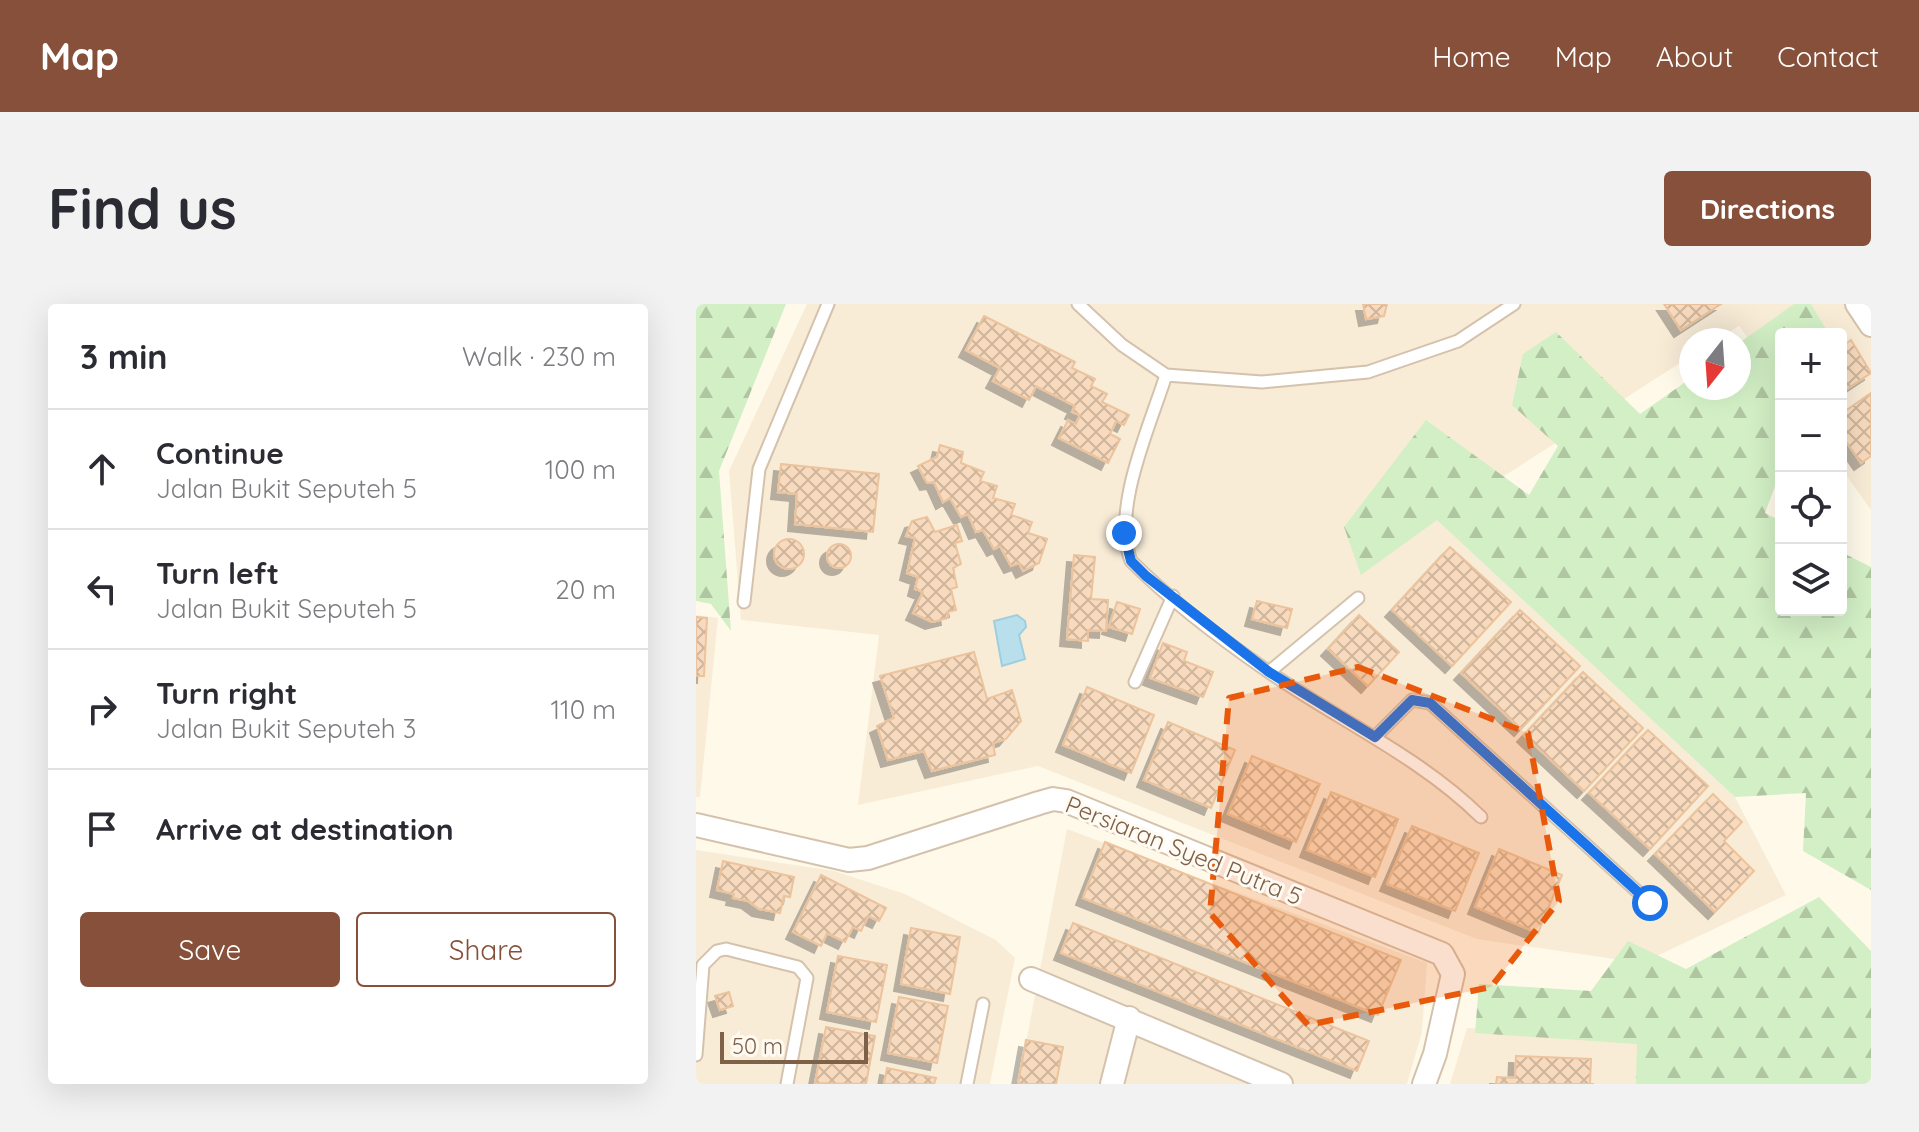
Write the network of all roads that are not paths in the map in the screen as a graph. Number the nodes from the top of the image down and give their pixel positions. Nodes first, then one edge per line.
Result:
1 (828, 304) edge
2 (1078, 304) edge
3 (1514, 304) edge
4 (1857, 304) edge
5 (1871, 325) edge
6 (1166, 375) junction
7 (1173, 596) junction
8 (1358, 598) dead end
9 (744, 602) dead end
10 (1269, 672) junction
11 (1135, 682) dead end
12 (1375, 737) junction
13 (1481, 817) dead end
14 (696, 825) edge
15 (1650, 903) dead end
16 (1031, 979) dead end
17 (983, 1004) dead end
18 (1129, 1018) junction
19 (696, 1055) edge
20 (787, 1084) edge
21 (967, 1084) edge
22 (1112, 1084) edge
23 (1281, 1084) edge
24 (1424, 1084) edge

1 - 9 lane
2 - 6 lane
3 - 6 lane
4 - 5 street
6 - 7 lane
7 - 10 lane
7 - 11 lane
8 - 10 lane
10 - 12 lane
12 - 13 lane
12 - 15 lane
14 - 24 street, Persiaran Syed Putra 5
16 - 18 street
17 - 21 lane
18 - 22 street
18 - 23 street
19 - 20 lane

